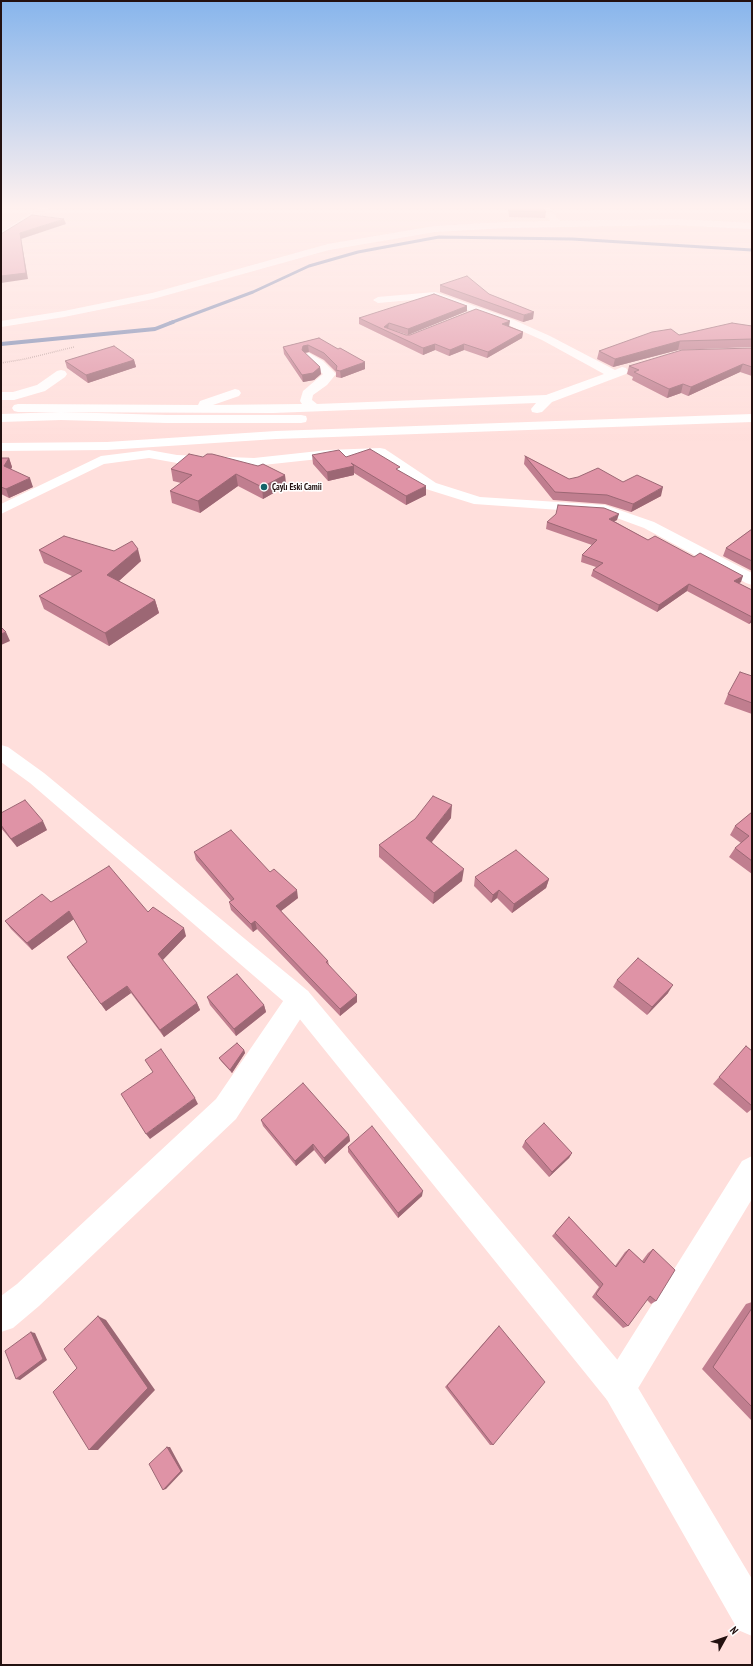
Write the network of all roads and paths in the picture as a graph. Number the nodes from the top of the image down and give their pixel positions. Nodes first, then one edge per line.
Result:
1 (190, 286) edge
2 (378, 300) dead end
3 (1, 324) edge
4 (74, 347) dead end
5 (309, 356) edge
6 (1, 363) edge
7 (634, 367) edge
8 (612, 373) junction
9 (60, 374) dead end
10 (360, 392) dead end
11 (41, 393) junction
12 (235, 393) dead end
13 (202, 395) dead end
14 (1, 396) edge
15 (68, 398) dead end
16 (548, 399) junction
17 (361, 406) junction
18 (18, 408) junction
19 (192, 408) junction
20 (314, 408) junction
21 (1, 409) edge
22 (560, 409) dead end
23 (536, 410) junction
24 (1, 418) edge
25 (752, 418) edge
26 (1, 447) edge
27 (1, 510) edge
28 (752, 580) edge
29 (1, 752) edge
30 (299, 999) junction
31 (752, 1171) edge
32 (1, 1316) edge
33 (619, 1388) junction
34 (752, 1616) edge

1 - 3 main road
2 - 8 main road
4 - 6 path
5 - 20 main road
7 - 8 main road
8 - 16 main road
9 - 11 main road
10 - 17 main road
11 - 14 main road
11 - 15 main road
11 - 18 main road
12 - 19 main road
13 - 19 main road
16 - 17 main road
16 - 23 main road
17 - 20 main road
18 - 19 main road
18 - 21 main road
19 - 20 main road
22 - 23 main road
23 - 24 main road
25 - 26 main road
27 - 28 main road
29 - 30 main road
30 - 32 main road
30 - 33 main road
31 - 33 main road
33 - 34 main road

